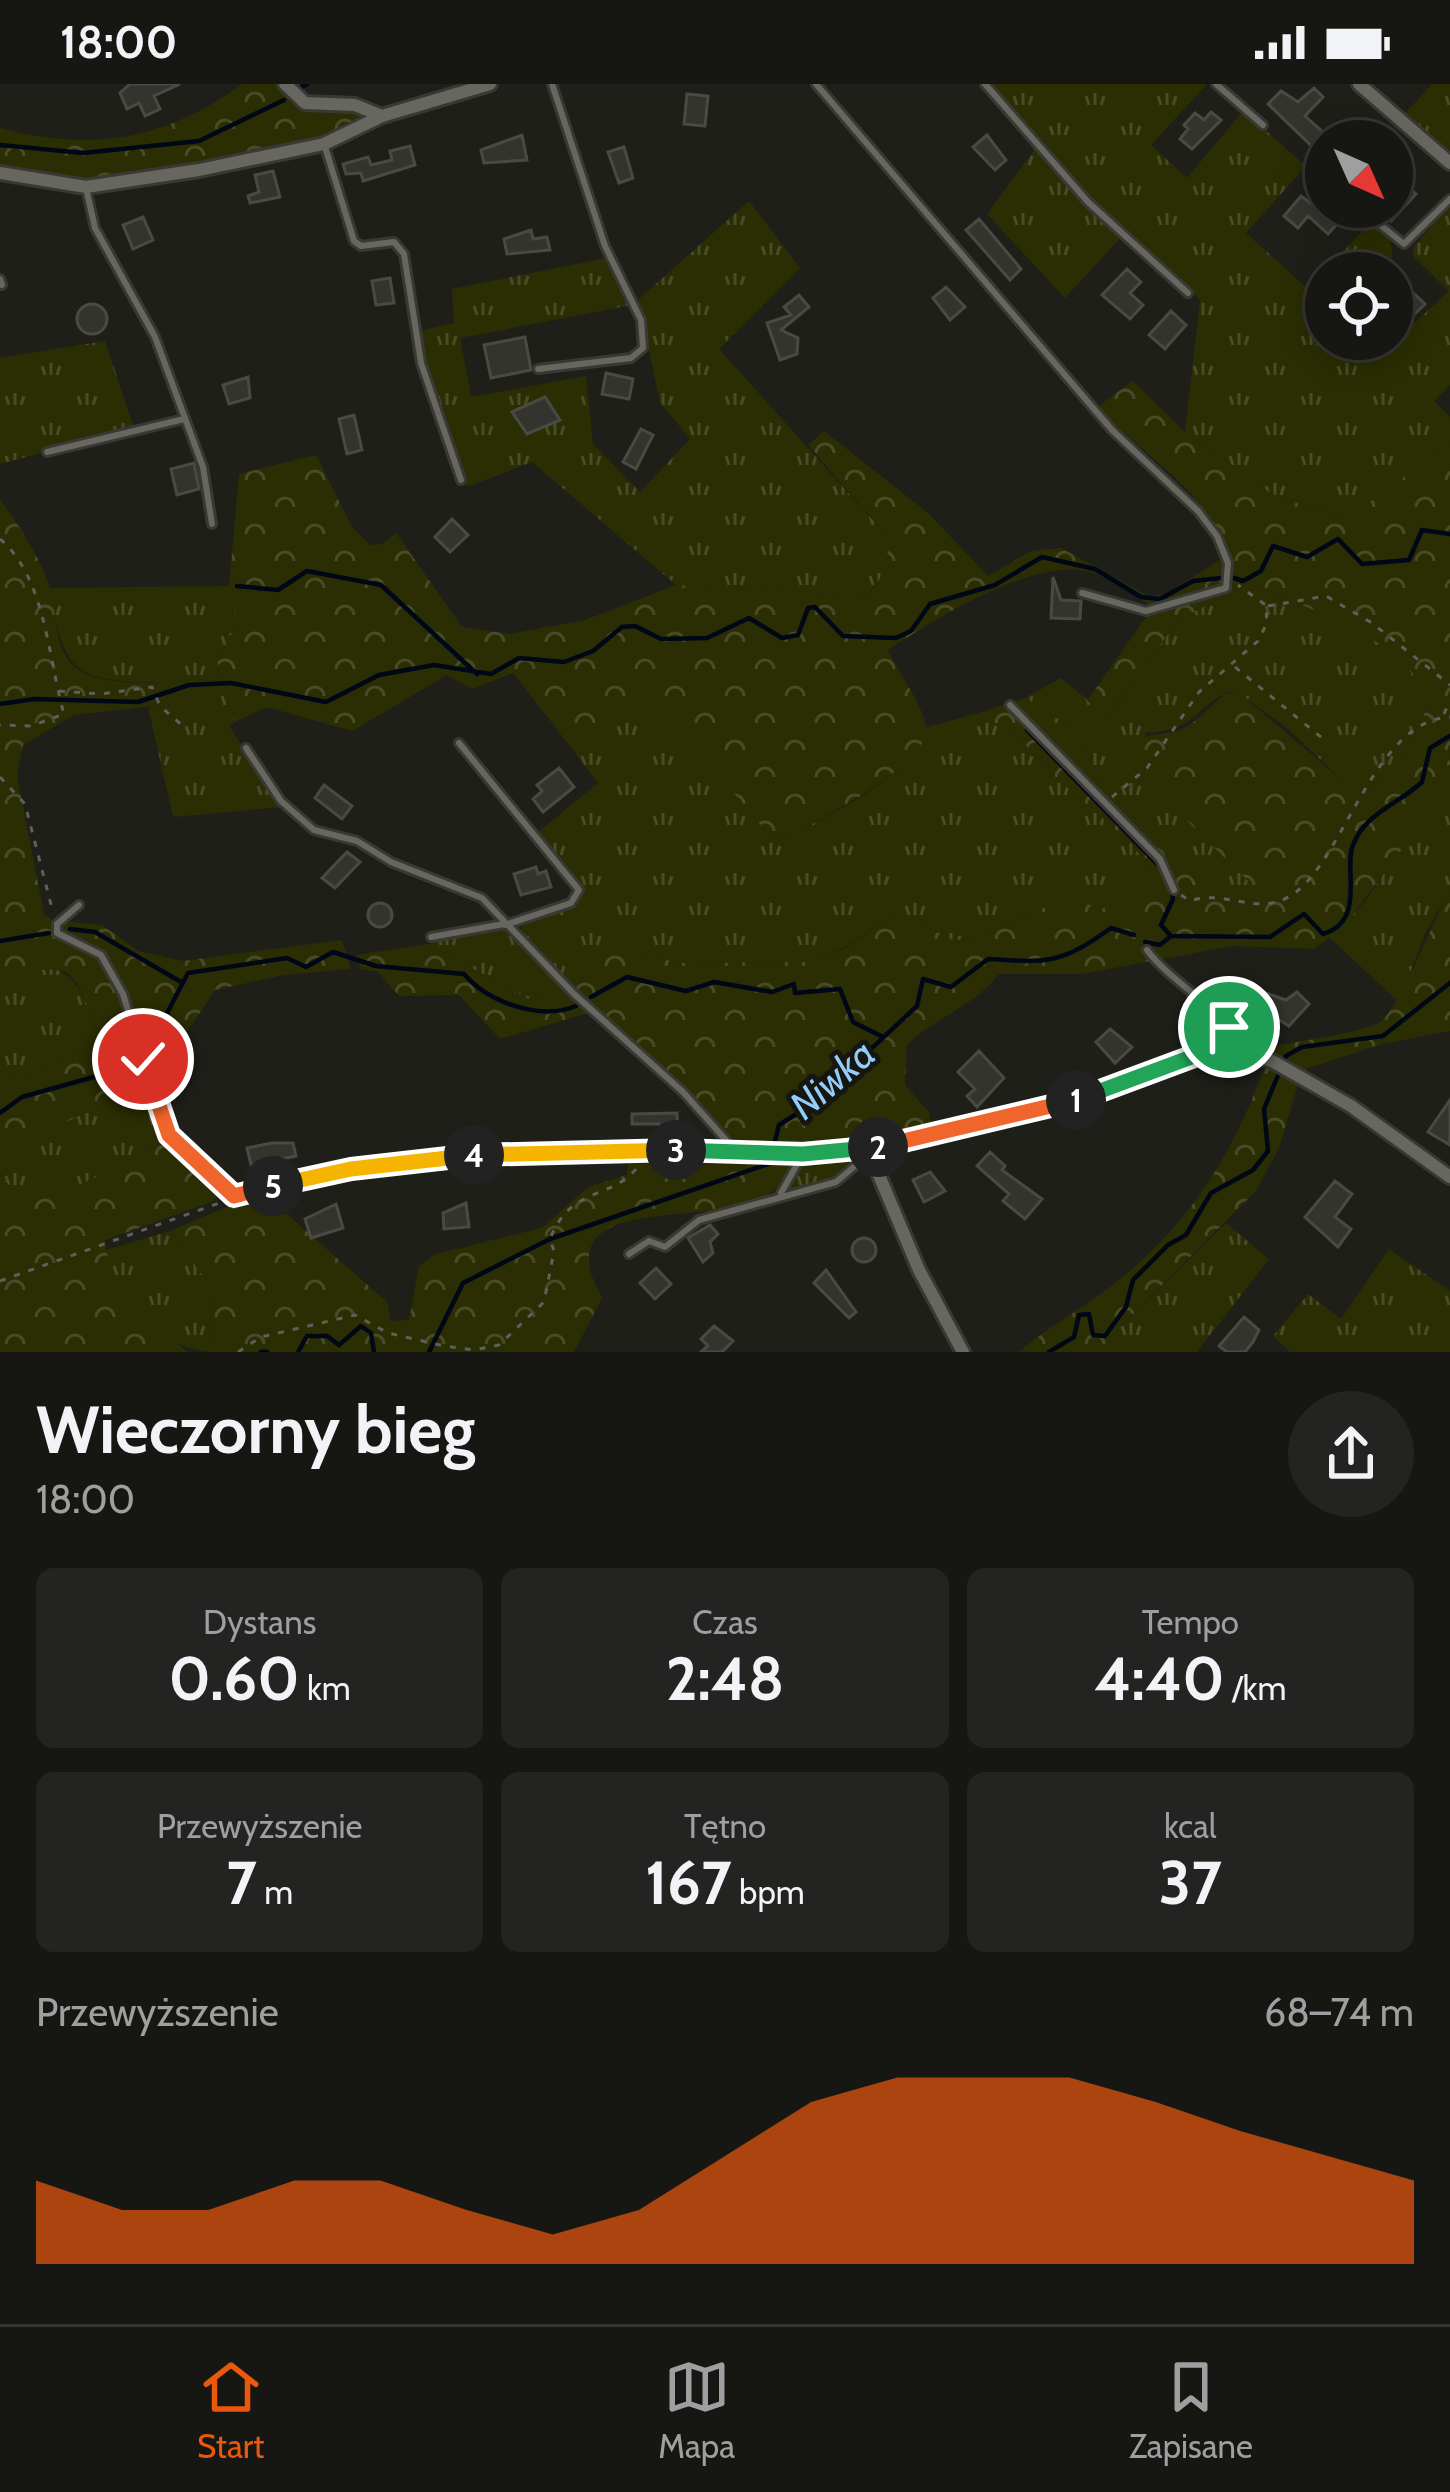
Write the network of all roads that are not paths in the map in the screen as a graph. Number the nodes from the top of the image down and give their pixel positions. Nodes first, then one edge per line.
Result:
1 (285, 84) edge
2 (490, 84) edge
3 (552, 84) edge
4 (815, 84) edge
5 (985, 84) edge
6 (1216, 84) edge
7 (1359, 84) edge
8 (382, 116) junction
9 (1263, 125) dead end
10 (324, 144) junction
11 (1450, 163) edge
12 (0, 173) edge
13 (86, 187) junction
14 (1450, 199) edge
15 (1384, 228) edge
16 (1188, 293) dead end
17 (538, 369) dead end
18 (184, 418) junction
19 (47, 452) dead end
20 (461, 480) dead end
21 (212, 524) dead end
22 (1082, 592) dead end
23 (1010, 706) dead end
24 (459, 742) dead end
25 (246, 748) dead end
26 (1174, 890) road end
27 (79, 905) dead end
28 (505, 924) junction
29 (431, 937) dead end
30 (1147, 950) dead end
31 (1243, 1048) junction
32 (733, 1148) junction
33 (868, 1152) junction
34 (803, 1154) junction
35 (1450, 1178) edge
36 (234, 1196) joint
37 (778, 1196) junction
38 (629, 1254) dead end
39 (963, 1352) edge

1 - 8 street
2 - 8 street
3 - 17 lane
4 - 22 lane
5 - 16 lane
6 - 9 lane
7 - 11 street
8 - 10 street
10 - 13 street
10 - 20 lane
12 - 13 street
13 - 18 lane
14 - 15 lane
18 - 19 lane
18 - 21 lane
23 - 26 lane
24 - 28 lane
25 - 28 lane
27 - 36 lane
28 - 29 lane
28 - 32 lane
30 - 31 lane
31 - 33 street
31 - 35 street
32 - 34 street
32 - 36 street
33 - 34 street
33 - 37 lane
33 - 39 street
34 - 37 lane
37 - 38 lane

